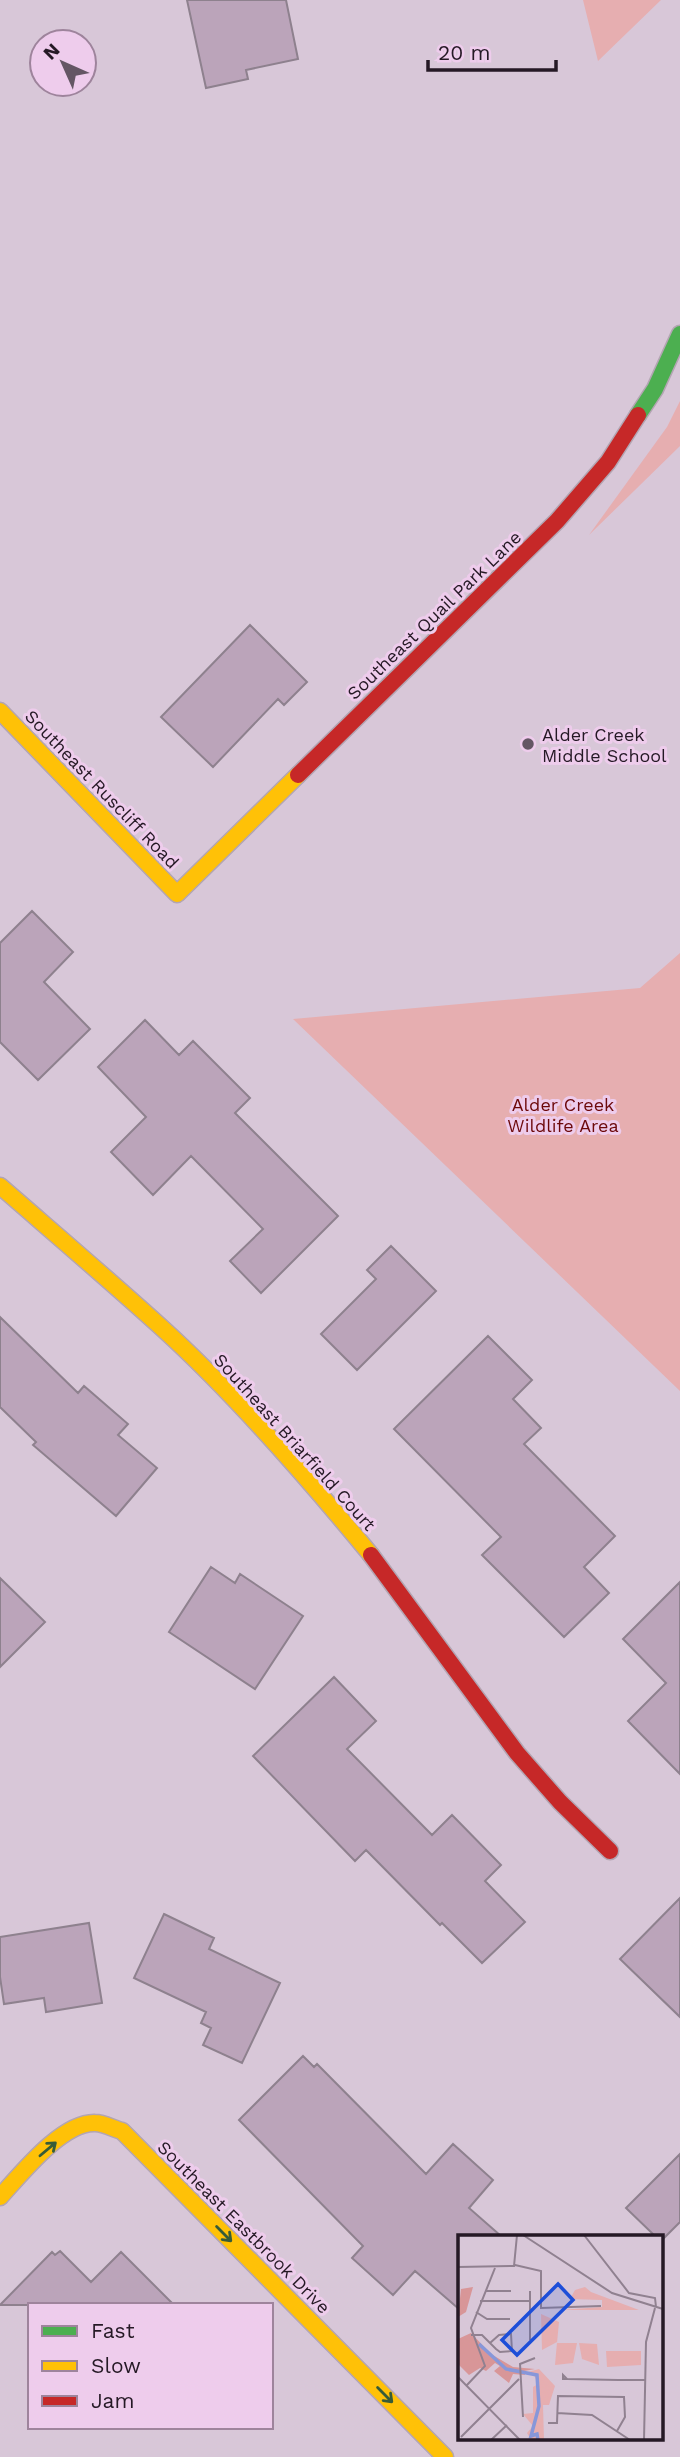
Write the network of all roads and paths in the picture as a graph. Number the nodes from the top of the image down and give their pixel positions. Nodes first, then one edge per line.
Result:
1 (680, 334) edge
2 (0, 711) edge
3 (177, 894) joint
4 (0, 1186) edge
5 (610, 1851) dead end
6 (0, 2197) edge
7 (445, 2457) edge

1 - 3 street, Southeast Quail Park Lane
2 - 3 street, Southeast Ruscliff Road
4 - 5 street, Southeast Briarfield Court
6 -> 7 street, Southeast Eastbrook Drive

